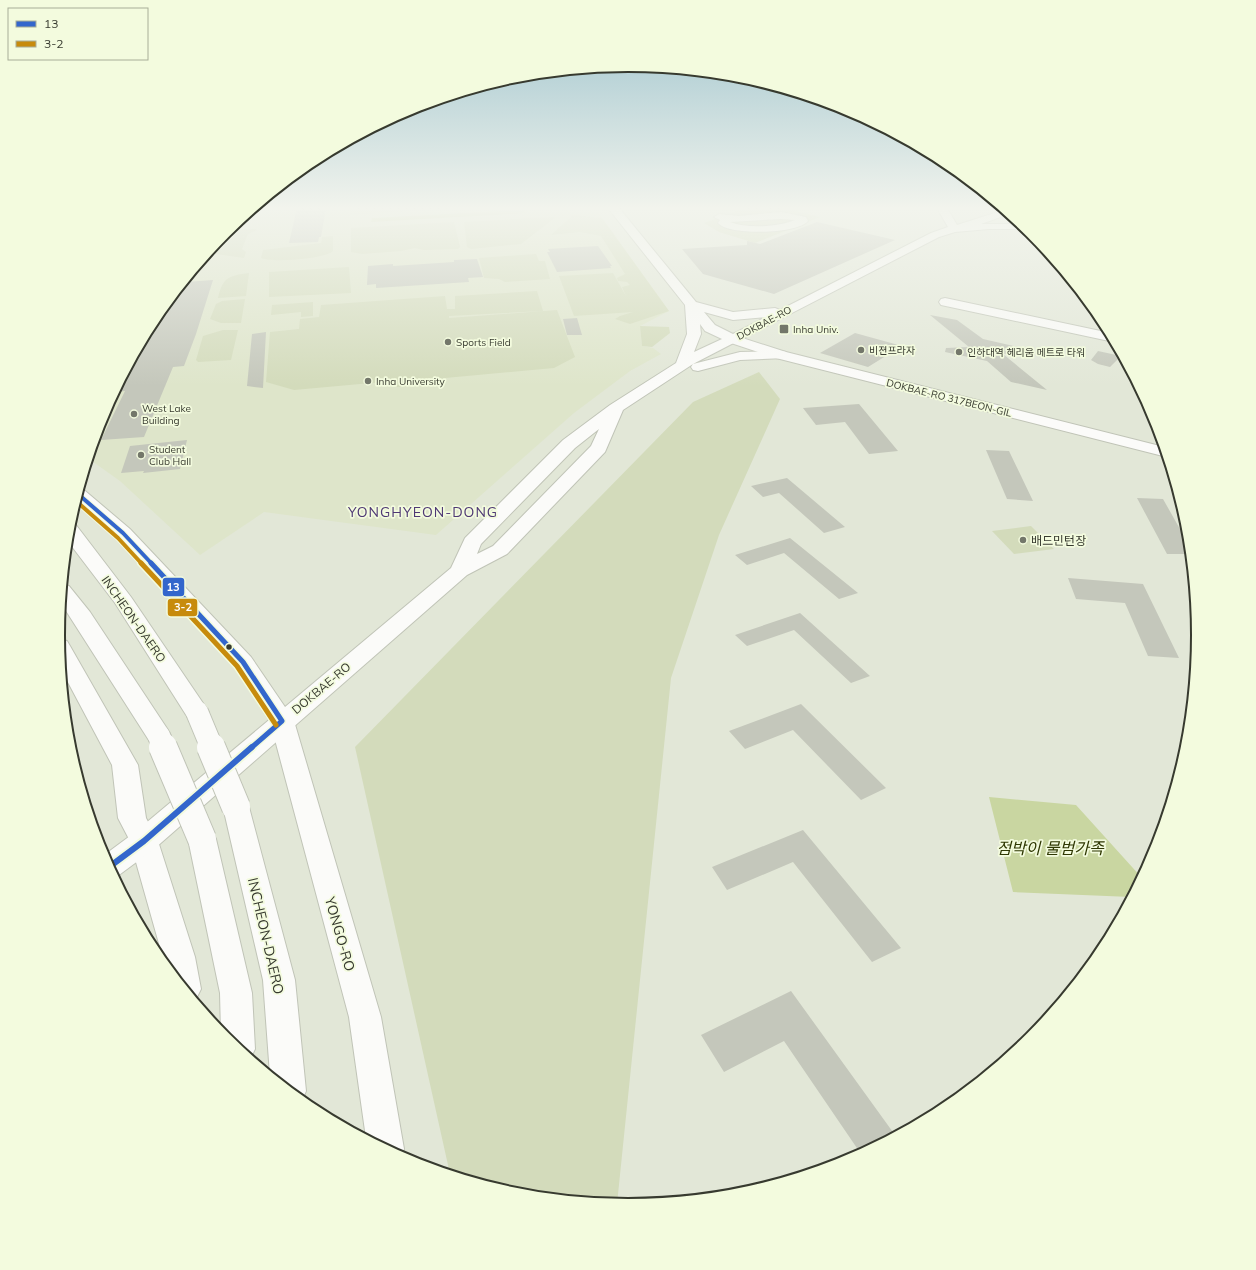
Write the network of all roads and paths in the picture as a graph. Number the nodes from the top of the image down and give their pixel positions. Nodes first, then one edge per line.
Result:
1 (661, 267) edge
2 (871, 267) edge
3 (945, 302) dead end
4 (692, 306) junction
5 (788, 310) junction
6 (1105, 337) edge
7 (733, 340) junction
8 (781, 355) junction
9 (682, 365) junction
10 (664, 377) junction
11 (616, 408) junction
12 (1160, 451) edge
13 (82, 498) edge
14 (74, 537) edge
15 (460, 571) junction
16 (66, 596) edge
17 (66, 658) edge
18 (282, 721) junction
19 (144, 841) junction
20 (114, 863) edge
21 (183, 981) edge
22 (238, 1040) edge
23 (288, 1084) edge
24 (385, 1143) edge

1 - 4 main road, DOKBAE-RO 317BEON-GIL
2 - 5 main road, DOKBAE-RO
3 - 6 main road
4 - 5 main road
4 - 7 main road, DOKBAE-RO 317BEON-GIL
4 - 9 main road
5 - 7 main road, DOKBAE-RO
7 - 8 main road, DOKBAE-RO 317BEON-GIL
7 - 9 main road, DOKBAE-RO
8 - 10 main road
8 - 12 main road, DOKBAE-RO 317BEON-GIL
9 - 10 main road, DOKBAE-RO
10 - 11 main road, DOKBAE-RO
11 - 15 main road, DOKBAE-RO
11 - 15 main road, DOKBAE-RO
13 - 18 main road, YONGO-RO
14 - 23 main road, INCHEON-DAERO, bridge
15 - 18 main road, DOKBAE-RO
16 - 22 main road, bridge
17 - 19 main road
18 - 19 main road, DOKBAE-RO
18 - 24 main road, YONGO-RO
19 - 20 main road, DOKBAE-RO
19 - 21 main road

